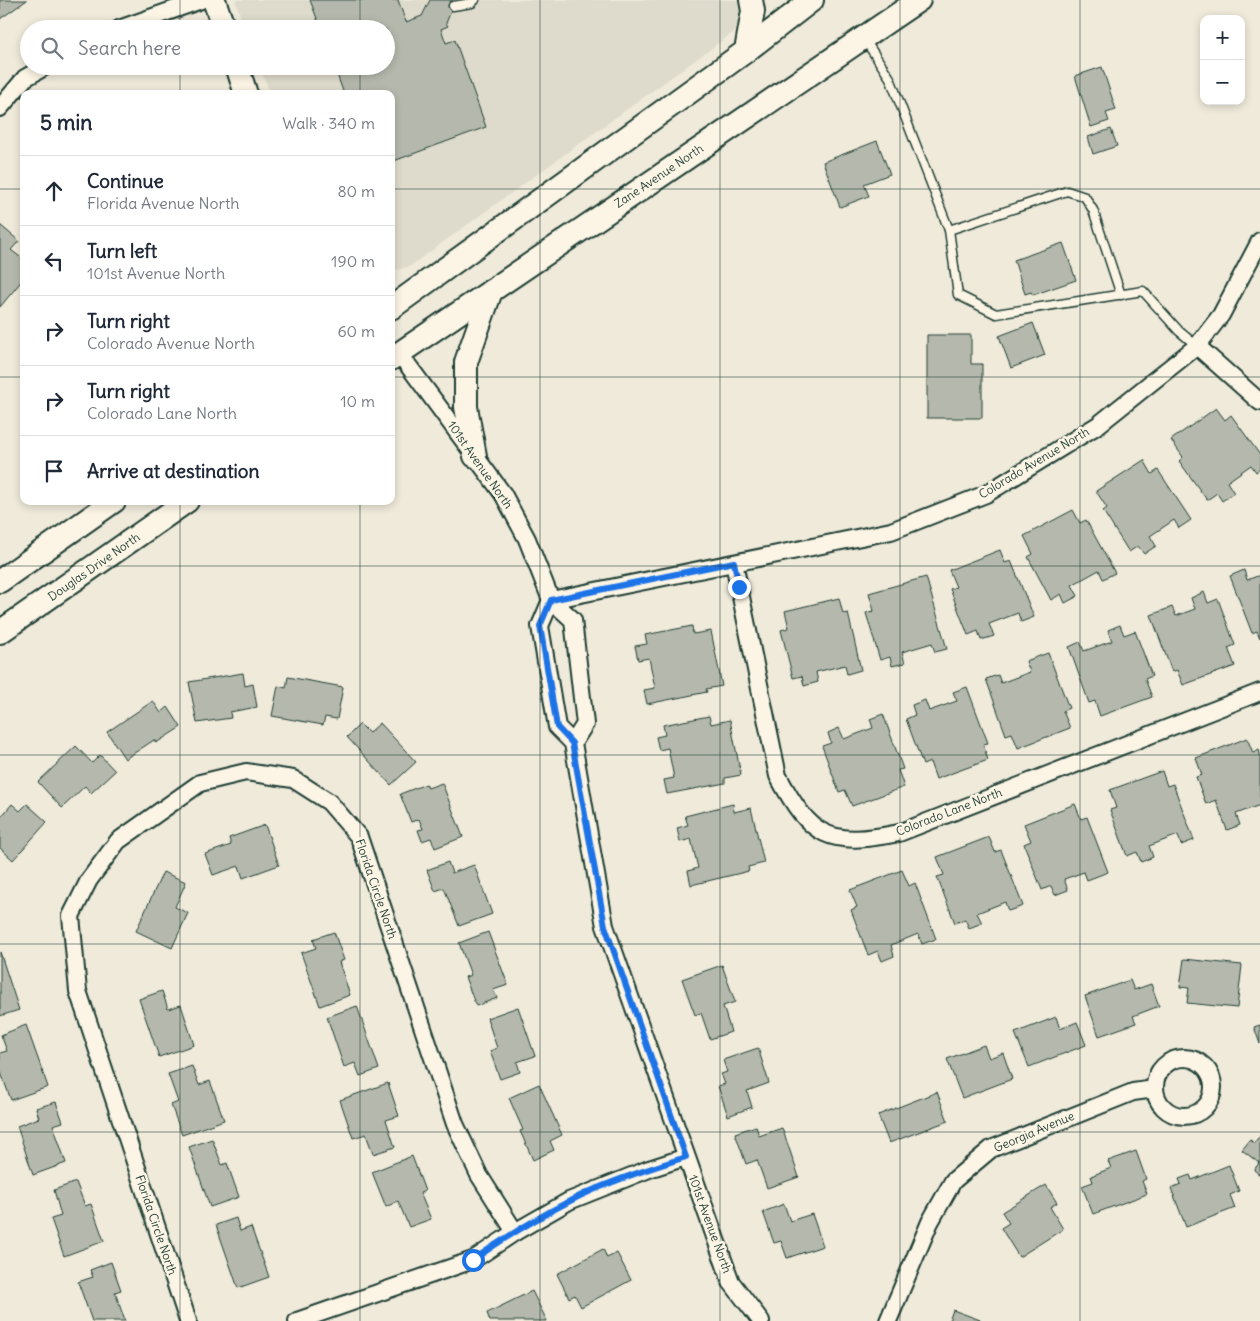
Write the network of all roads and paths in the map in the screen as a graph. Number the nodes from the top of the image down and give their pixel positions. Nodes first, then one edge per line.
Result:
1 (201, 0) edge
2 (214, 0) edge
3 (475, 0) edge
4 (751, 0) edge
5 (812, 0) edge
6 (919, 0) edge
7 (452, 6) dead end
8 (144, 20) edge
9 (221, 20) edge
10 (863, 38) junction
11 (746, 50) junction
12 (30, 75) edge
13 (240, 75) edge
14 (245, 90) edge
15 (0, 108) edge
16 (949, 230) junction
17 (1260, 240) edge
18 (491, 291) junction
19 (1121, 294) junction
20 (395, 305) edge
21 (1197, 346) junction
22 (395, 350) edge
23 (395, 352) edge
24 (1260, 402) edge
25 (475, 456) junction
26 (108, 505) edge
27 (182, 505) edge
28 (734, 562) junction
29 (0, 581) edge
30 (551, 600) junction
31 (0, 632) edge
32 (1260, 692) edge
33 (572, 743) junction
34 (1155, 1089) dead end
35 (686, 1157) junction
36 (515, 1232) junction
37 (188, 1321) edge
38 (297, 1321) edge
39 (761, 1321) edge
40 (888, 1321) edge

1 - 8 street
2 - 9 main road
3 - 7 lane
4 - 11 main road
5 - 11 main road
6 - 10 main road, Zane Avenue North
10 - 16 lane
10 - 18 main road, Zane Avenue North
11 - 20 main road
12 - 15 street
13 - 14 main road
16 - 19 lane
16 - 19 lane
17 - 21 street, Colorado Avenue North
18 - 22 main road, Zane Avenue North
18 - 25 main road
19 - 21 lane
21 - 24 street
21 - 28 street, Colorado Avenue North
23 - 25 street, 101st Avenue North
25 - 30 street, 101st Avenue North
26 - 29 main road
27 - 31 main road, Douglas Drive North
28 - 30 street, Colorado Avenue North
28 - 32 street, Colorado Lane North
30 - 33 street, 101st Avenue North
30 - 33 street, 101st Avenue North
33 - 35 street, 101st Avenue North
34 - 40 street, Georgia Avenue
35 - 36 street
35 - 39 street, 101st Avenue North
36 - 37 street, Florida Circle North
36 - 38 street

